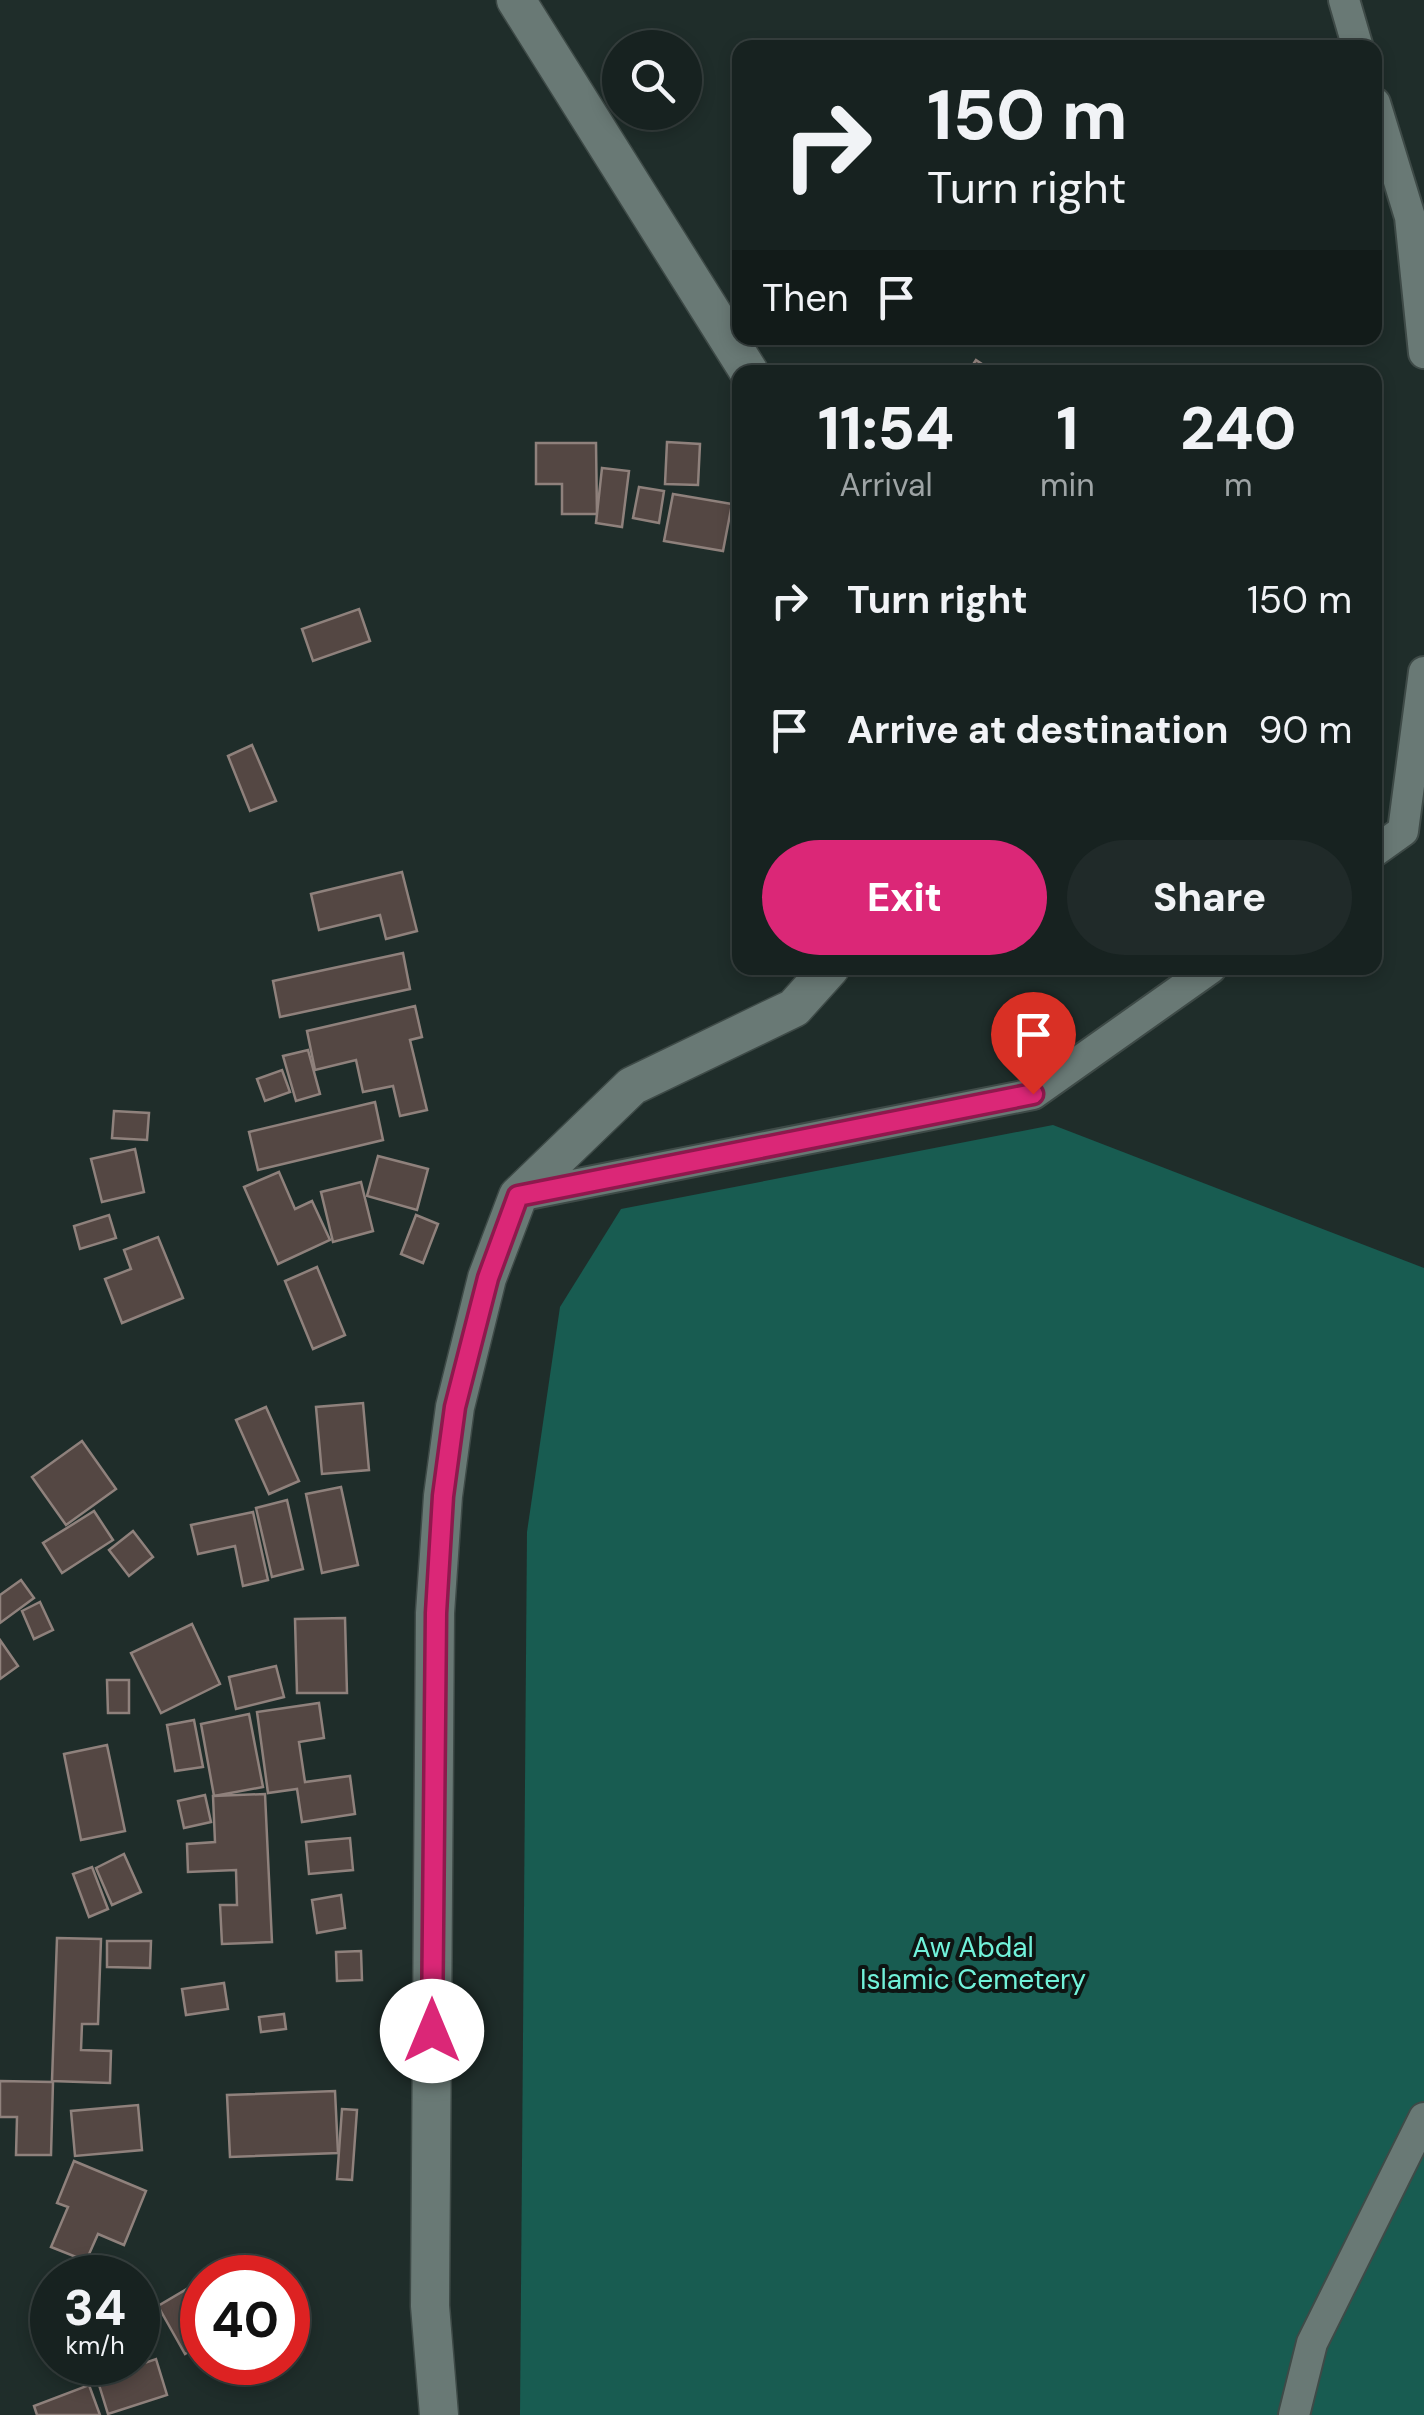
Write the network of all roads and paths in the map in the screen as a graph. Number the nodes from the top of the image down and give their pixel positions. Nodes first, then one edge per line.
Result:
1 (516, 0) edge
2 (1344, 0) edge
3 (1356, 40) edge
4 (1382, 126) edge
5 (1424, 354) edge
6 (744, 365) edge
7 (1424, 672) edge
8 (1382, 846) edge
9 (824, 975) edge
10 (1201, 975) edge
11 (518, 1196) junction
12 (1424, 2118) edge
13 (439, 2415) edge
14 (1294, 2415) edge

1 - 6 street
2 - 3 street
4 - 5 street
7 - 8 street
9 - 11 street
10 - 11 street
11 - 13 street
12 - 14 street

